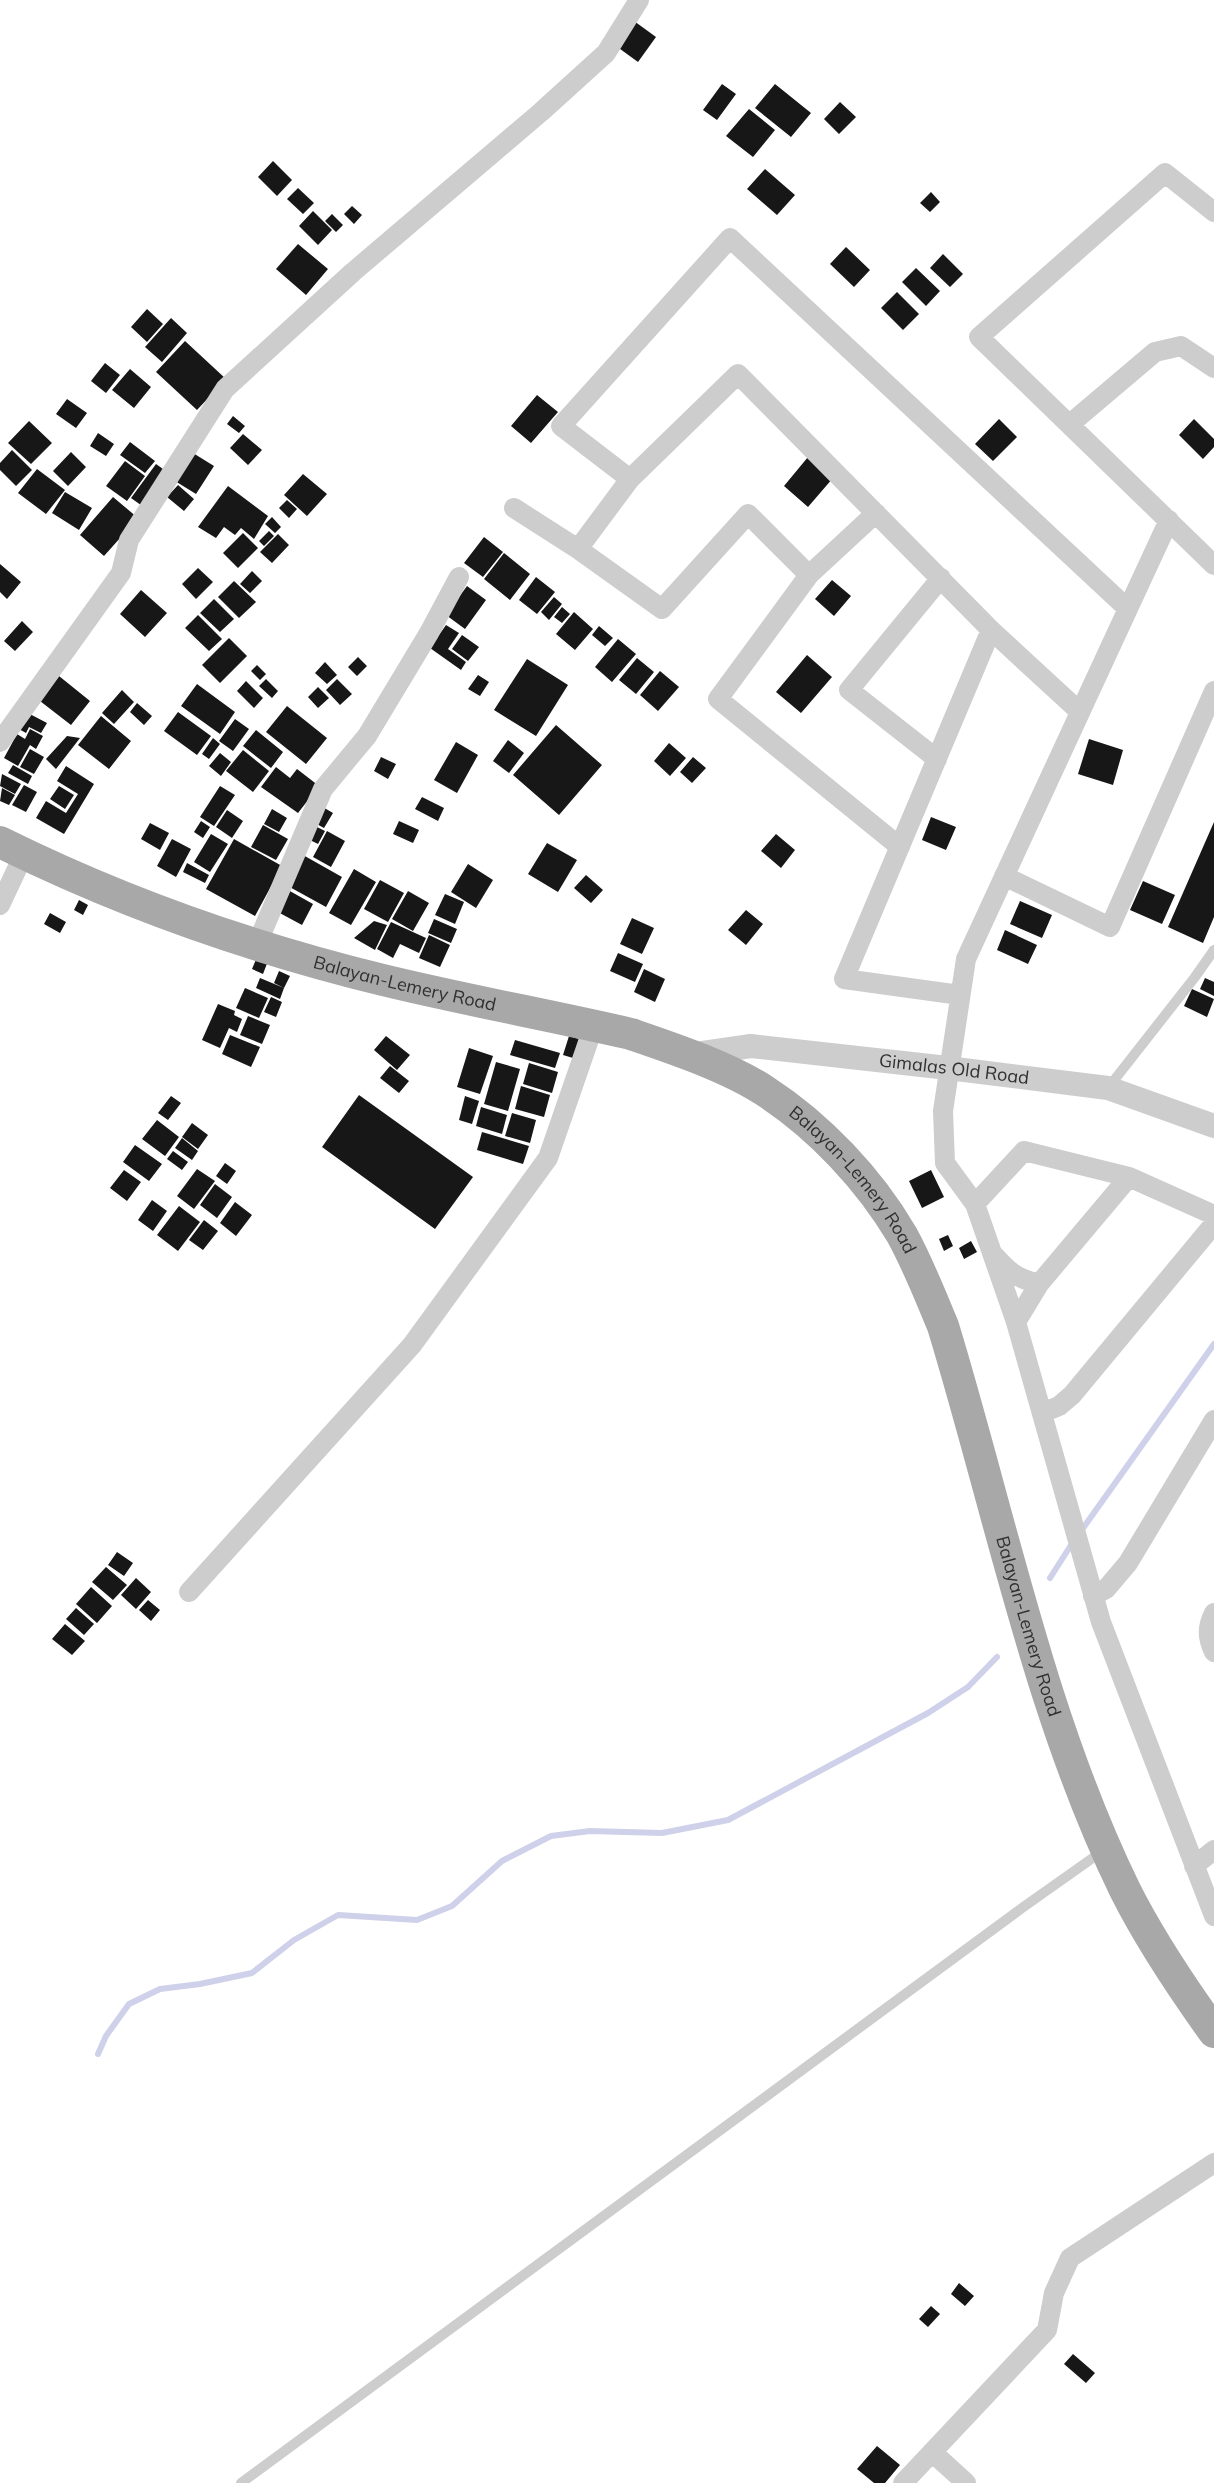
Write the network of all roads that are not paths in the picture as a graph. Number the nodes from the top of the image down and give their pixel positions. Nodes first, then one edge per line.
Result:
1 (639, 0) edge
2 (1214, 212) edge
3 (1214, 368) edge
4 (1070, 424) junction
5 (630, 479) junction
6 (514, 508) dead end
7 (876, 513) junction
8 (1169, 520) junction
9 (578, 549) junction
10 (1214, 565) edge
11 (809, 575) junction
12 (459, 577) dead end
13 (940, 578) junction
14 (1128, 609) junction
15 (991, 630) junction
16 (1214, 690) edge
17 (1080, 712) junction
18 (0, 742) edge
19 (937, 759) junction
20 (12, 848) edge
21 (900, 848) junction
22 (1005, 876) junction
23 (0, 905) edge
24 (257, 944) junction
25 (1214, 950) edge
26 (960, 995) junction
27 (594, 1025) junction
28 (688, 1055) junction
29 (948, 1068) junction
30 (1108, 1089) junction
31 (1214, 1126) edge
32 (1129, 1177) junction
33 (975, 1204) junction
34 (1214, 1215) edge
35 (1214, 1224) edge
36 (992, 1252) junction
37 (1039, 1284) junction
38 (1016, 1322) junction
39 (1042, 1413) junction
40 (1214, 1420) edge
41 (189, 1592) dead end
42 (1094, 1596) junction
43 (1214, 1613) edge
44 (1214, 1652) edge
45 (1106, 1849) junction
46 (1214, 1850) edge
47 (1194, 1866) junction
48 (1214, 1916) edge
49 (1214, 2032) edge
50 (1214, 2163) edge
51 (932, 2451) junction
52 (241, 2483) edge
53 (903, 2483) edge
54 (966, 2483) edge

1 - 18 street
2 - 4 street
3 - 4 street
4 - 8 street
5 - 7 street
5 - 9 street
5 - 14 street
6 - 9 street
7 - 11 street
7 - 13 street
8 - 10 street
8 - 14 street
9 - 11 street
11 - 21 street
12 - 24 street
13 - 15 street
13 - 19 street
14 - 17 street
15 - 17 street
15 - 19 street
16 - 22 street
17 - 22 street
19 - 21 street
20 - 23 street
20 - 24 main road, Balayan-Lemery Road
21 - 26 street
22 - 26 street
24 - 27 main road, Balayan-Lemery Road
25 - 30 lane
26 - 29 street
27 - 28 main road, Balayan-Lemery Road
27 - 41 street
28 - 29 street, Gimalas Old Road
28 - 45 main road, Balayan-Lemery Road
29 - 30 street, Gimalas Old Road
29 - 33 street
30 - 31 street, Gimalas Old Road
32 - 33 street
32 - 34 street
32 - 37 street
33 - 36 street
35 - 39 street
36 - 37 street
36 - 38 street
37 - 38 street
38 - 39 street
39 - 42 street
40 - 42 street
42 - 47 street
43 - 44 street
45 - 49 main road, Balayan-Lemery Road
45 - 52 lane
46 - 47 street
47 - 48 street
50 - 51 street
51 - 53 street
51 - 54 street

